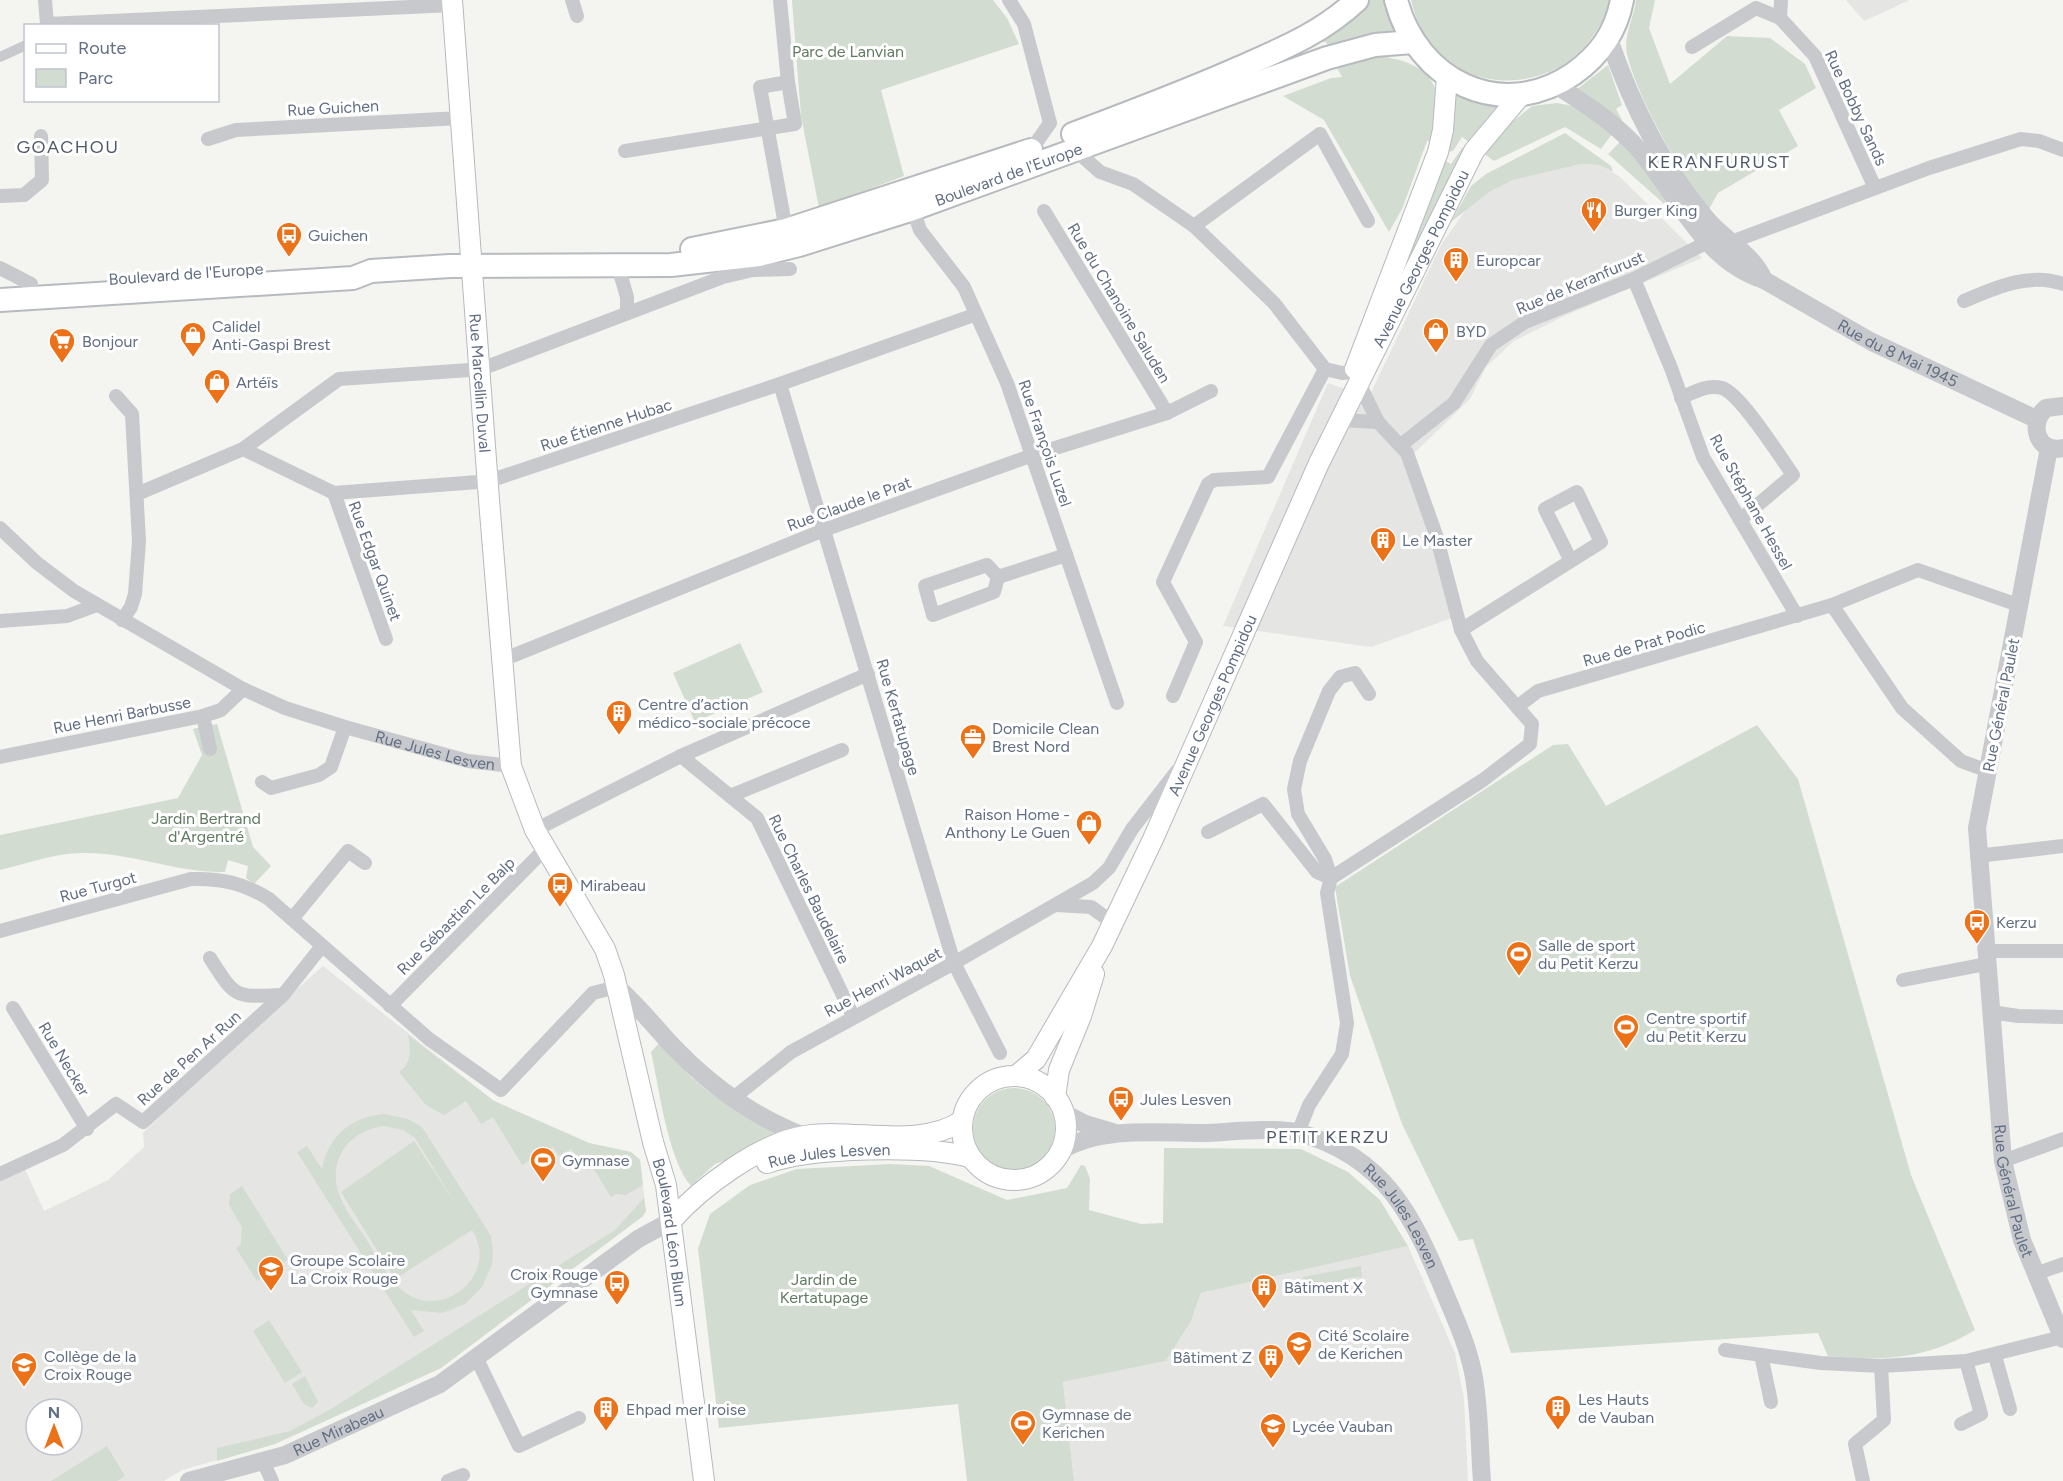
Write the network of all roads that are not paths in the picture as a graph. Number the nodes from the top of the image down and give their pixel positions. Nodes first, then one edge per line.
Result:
1 (45, 0) edge
2 (572, 0) edge
3 (780, 0) edge
4 (1009, 0) edge
5 (1357, 0) edge
6 (1396, 0) edge
7 (1622, 0) edge
8 (1781, 0) edge
9 (453, 2) edge
10 (577, 16) dead end
11 (1780, 18) junction
12 (46, 24) edge
13 (64, 24) edge
14 (1609, 39) junction
15 (1413, 42) junction
16 (24, 46) edge
17 (1692, 47) dead end
18 (0, 57) edge
19 (1447, 76) junction
20 (788, 82) junction
21 (1556, 86) junction
22 (1521, 95) junction
23 (460, 118) junction
24 (1050, 123) junction
25 (768, 129) junction
26 (41, 136) dead end
27 (208, 139) dead end
28 (1081, 147) junction
29 (1031, 150) junction
30 (2063, 150) edge
31 (625, 151) dead end
32 (1875, 188) junction
33 (0, 196) edge
34 (912, 209) junction
35 (1044, 211) dead end
36 (1368, 221) dead end
37 (1194, 226) junction
38 (786, 230) junction
39 (1708, 242) junction
40 (1731, 242) junction
41 (471, 265) junction
42 (596, 265) junction
43 (618, 266) junction
44 (0, 268) edge
45 (790, 269) dead end
46 (371, 271) junction
47 (1634, 279) junction
48 (1764, 280) junction
49 (31, 284) junction
50 (2063, 284) edge
51 (0, 285) edge
52 (0, 300) edge
53 (1964, 301) dead end
54 (627, 311) junction
55 (974, 315) junction
56 (479, 369) junction
57 (1325, 369) junction
58 (1357, 378) junction
59 (780, 384) junction
60 (1211, 391) dead end
61 (116, 396) dead end
62 (1681, 398) junction
63 (2062, 404) edge
64 (1167, 413) junction
65 (2036, 419) junction
66 (1341, 420) junction
67 (1378, 422) junction
68 (1401, 445) junction
69 (2056, 448) edge
70 (243, 449) junction
71 (1033, 455) junction
72 (1319, 463) junction
73 (487, 480) junction
74 (334, 493) junction
75 (137, 494) junction
76 (1740, 520) junction
77 (0, 528) edge
78 (824, 530) junction
79 (1066, 555) junction
80 (1571, 561) junction
81 (998, 578) junction
82 (97, 605) junction
83 (1832, 605) junction
84 (2020, 606) junction
85 (1797, 616) junction
86 (122, 620) junction
87 (0, 621) edge
88 (1461, 630) junction
89 (386, 639) dead end
90 (502, 660) junction
91 (868, 674) junction
92 (243, 689) junction
93 (1369, 694) dead end
94 (1173, 696) dead end
95 (1117, 703) dead end
96 (1517, 707) junction
97 (203, 716) junction
98 (345, 727) junction
99 (210, 749) dead end
100 (842, 750) dead end
101 (1190, 755) junction
102 (681, 756) junction
103 (0, 757) edge
104 (511, 766) junction
105 (1988, 771) junction
106 (262, 782) dead end
107 (730, 796) junction
108 (535, 830) junction
109 (1208, 832) dead end
110 (2063, 846) edge
111 (544, 849) junction
112 (1977, 856) junction
113 (365, 863) dead end
114 (1331, 878) junction
115 (1093, 882) junction
116 (1056, 905) junction
117 (1091, 907) junction
118 (292, 919) junction
119 (1113, 923) junction
120 (0, 931) edge
121 (322, 946) junction
122 (1102, 946) junction
123 (2063, 951) edge
124 (1985, 957) junction
125 (210, 958) dead end
126 (954, 963) junction
127 (1903, 980) dead end
128 (617, 987) junction
129 (283, 995) junction
130 (390, 1006) junction
131 (13, 1008) dead end
132 (1991, 1012) junction
133 (853, 1016) junction
134 (2063, 1017) edge
135 (1000, 1053) dead end
136 (1016, 1076) junction
137 (732, 1099) junction
138 (1060, 1105) junction
139 (962, 1120) junction
140 (87, 1129) junction
141 (1117, 1133) junction
142 (1298, 1133) junction
143 (804, 1136) junction
144 (2063, 1139) edge
145 (1061, 1150) junction
146 (970, 1156) junction
147 (2003, 1161) junction
148 (0, 1174) edge
149 (671, 1221) junction
150 (2063, 1264) edge
151 (2035, 1274) junction
152 (2063, 1338) edge
153 (1725, 1350) dead end
154 (1761, 1355) junction
155 (1995, 1356) junction
156 (477, 1359) junction
157 (1966, 1361) junction
158 (1881, 1366) junction
159 (1771, 1402) dead end
160 (2010, 1409) dead end
161 (579, 1418) dead end
162 (1961, 1424) dead end
163 (263, 1461) junction
164 (463, 1474) dead end
165 (189, 1481) edge
166 (272, 1481) edge
167 (448, 1481) edge
168 (704, 1481) edge
169 (1482, 1481) edge
170 (1863, 1481) edge

1 - 12 street
2 - 10 street
3 - 20 street
4 - 24 street
5 - 28 main road, Boulevard de l'Europe
6 - 15 main road
7 - 14 main road
8 - 11 street
9 - 13 street
9 - 23 main road, Rue Marcellin Duval
11 - 17 street
11 - 32 street, Rue Bobby Sands
14 - 21 main road
14 - 40 street, Rue du 8 Mai 1945
15 - 19 main road
15 - 28 main road, Boulevard de l'Europe
16 - 18 street
19 - 22 main road
19 - 58 main road, Avenue Georges Pompidou
20 - 25 street
20 - 25 street
21 - 22 main road
21 - 39 street, Rue du 8 Mai 1945
22 - 58 main road, Avenue Georges Pompidou
23 - 27 street, Rue Guichen
23 - 41 main road, Rue Marcellin Duval
24 - 28 street
24 - 29 street
25 - 31 street
25 - 38 street
26 - 33 street
28 - 29 main road, Boulevard de l'Europe
28 - 34 main road, Boulevard de l'Europe
28 - 37 street
29 - 38 main road, Boulevard de l'Europe
30 - 32 street
32 - 40 street
34 - 43 main road, Boulevard de l'Europe
34 - 55 street, Rue François Luzel
35 - 64 street, Rue du Chanoine Saluden
36 - 37 street
37 - 57 street
38 - 42 main road, Boulevard de l'Europe
39 - 47 street, Rue de Keranfurust
39 - 48 street, Rue du 8 Mai 1945
40 - 48 street, Rue du 8 Mai 1945
41 - 42 main road, Boulevard de l'Europe
41 - 46 main road, Boulevard de l'Europe
41 - 56 main road, Rue Marcellin Duval
42 - 43 main road, Boulevard de l'Europe
43 - 54 street
44 - 49 street
45 - 54 street
46 - 49 main road, Boulevard de l'Europe
46 - 52 main road, Boulevard de l'Europe
47 - 62 street, Rue Stéphane Hessel
47 - 68 street, Rue de Keranfurust
48 - 65 street, Rue du 8 Mai 1945
49 - 51 main road, Boulevard de l'Europe
50 - 53 street
54 - 56 street
55 - 59 street, Rue Étienne Hubac
55 - 71 street, Rue François Luzel
56 - 70 street
56 - 73 main road, Rue Marcellin Duval
57 - 58 street
57 - 94 street
58 - 66 main road, Avenue Georges Pompidou
58 - 67 street
58 - 72 main road, Avenue Georges Pompidou
59 - 73 street, Rue Étienne Hubac
59 - 78 street, Rue Kertatupage
60 - 64 street, Rue Claude le Prat
61 - 75 street
62 - 76 street, Rue Stéphane Hessel
62 - 76 street
63 - 65 street
64 - 71 street, Rue Claude le Prat
65 - 69 street
66 - 67 street
66 - 72 main road, Avenue Georges Pompidou
67 - 68 street
68 - 88 street
69 - 84 street, Rue Général Paulet
70 - 74 street
70 - 75 street
71 - 78 street, Rue Claude le Prat
71 - 79 street, Rue François Luzel
72 - 101 main road, Avenue Georges Pompidou
73 - 74 street, Rue Étienne Hubac
73 - 90 main road, Rue Marcellin Duval
74 - 89 street, Rue Edgar Quinet
75 - 86 street
76 - 85 street, Rue Stéphane Hessel
77 - 82 street, Rue Jules Lesven
78 - 90 street, Rue Claude le Prat
78 - 91 street, Rue Kertatupage
79 - 81 street
79 - 95 street, Rue François Luzel
80 - 80 street
80 - 88 street
81 - 81 street
82 - 86 street, Rue Jules Lesven
82 - 87 street
83 - 84 street, Rue de Prat Podic
83 - 85 street, Rue de Prat Podic
83 - 105 street
84 - 105 street, Rue Général Paulet
85 - 96 street, Rue de Prat Podic
86 - 92 street, Rue Jules Lesven
88 - 96 street
90 - 104 main road, Rue Marcellin Duval
91 - 102 street
91 - 126 street, Rue Kertatupage
92 - 97 street, Rue Henri Barbusse
92 - 98 street, Rue Jules Lesven
93 - 114 street
96 - 114 street
97 - 99 street
97 - 103 street, Rue Henri Barbusse
98 - 104 street, Rue Jules Lesven
98 - 106 street
100 - 107 street
101 - 115 street, Rue Henri Waquet
101 - 119 main road, Avenue Georges Pompidou
102 - 107 street, Rue Charles Baudelaire
102 - 108 street
104 - 108 main road, Rue Jules Lesven
105 - 112 street, Rue Général Paulet
107 - 133 street, Rue Charles Baudelaire
108 - 111 main road, Rue Jules Lesven
109 - 114 street
110 - 112 street
111 - 128 main road, Rue Jules Lesven
111 - 130 street, Rue Sébastien Le Balp
112 - 124 street, Rue Général Paulet
113 - 118 street
114 - 142 street
115 - 116 street, Rue Henri Waquet
115 - 117 street
116 - 117 street
116 - 126 street, Rue Henri Waquet
117 - 119 street
118 - 120 street, Rue Turgot
118 - 121 street, Rue Turgot
119 - 122 main road, Avenue Georges Pompidou
121 - 129 street, Rue de Pen Ar Run
121 - 130 street, Rue Turgot
122 - 136 main road, Avenue Georges Pompidou
122 - 138 main road, Avenue Georges Pompidou
123 - 124 street
124 - 127 street
124 - 132 street, Rue Général Paulet
125 - 129 street
126 - 133 street, Rue Henri Waquet
126 - 135 street, Rue Kertatupage
128 - 130 street, Rue Turgot
128 - 137 street, Rue Jules Lesven
128 - 149 main road, Boulevard Léon Blum
129 - 140 street, Rue de Pen Ar Run
131 - 140 street, Rue Necker
132 - 134 street
132 - 147 street, Rue Général Paulet
133 - 137 street, Rue Henri Waquet
136 - 138 main road
136 - 139 main road
137 - 143 street, Rue Jules Lesven
138 - 141 street, Rue Jules Lesven
138 - 145 main road
139 - 143 main road, Rue Jules Lesven
139 - 146 main road
140 - 148 street, Rue de Pen Ar Run
141 - 142 street, Rue Jules Lesven
141 - 145 street, Rue Jules Lesven
142 - 169 street, Rue Jules Lesven
143 - 149 main road, Rue Jules Lesven
144 - 147 street
145 - 146 main road
146 - 149 main road, Rue Jules Lesven
147 - 151 street, Rue Général Paulet
149 - 156 street, Rue Mirabeau
149 - 168 main road, Boulevard Léon Blum
150 - 151 street
151 - 152 street, Rue Général Paulet
152 - 155 street
153 - 154 street
154 - 158 street
154 - 159 street
155 - 157 street
155 - 160 street
156 - 161 street
156 - 163 street, Rue Mirabeau
157 - 158 street
157 - 162 street
158 - 170 street
163 - 165 street, Rue Mirabeau
163 - 166 street
164 - 167 street

